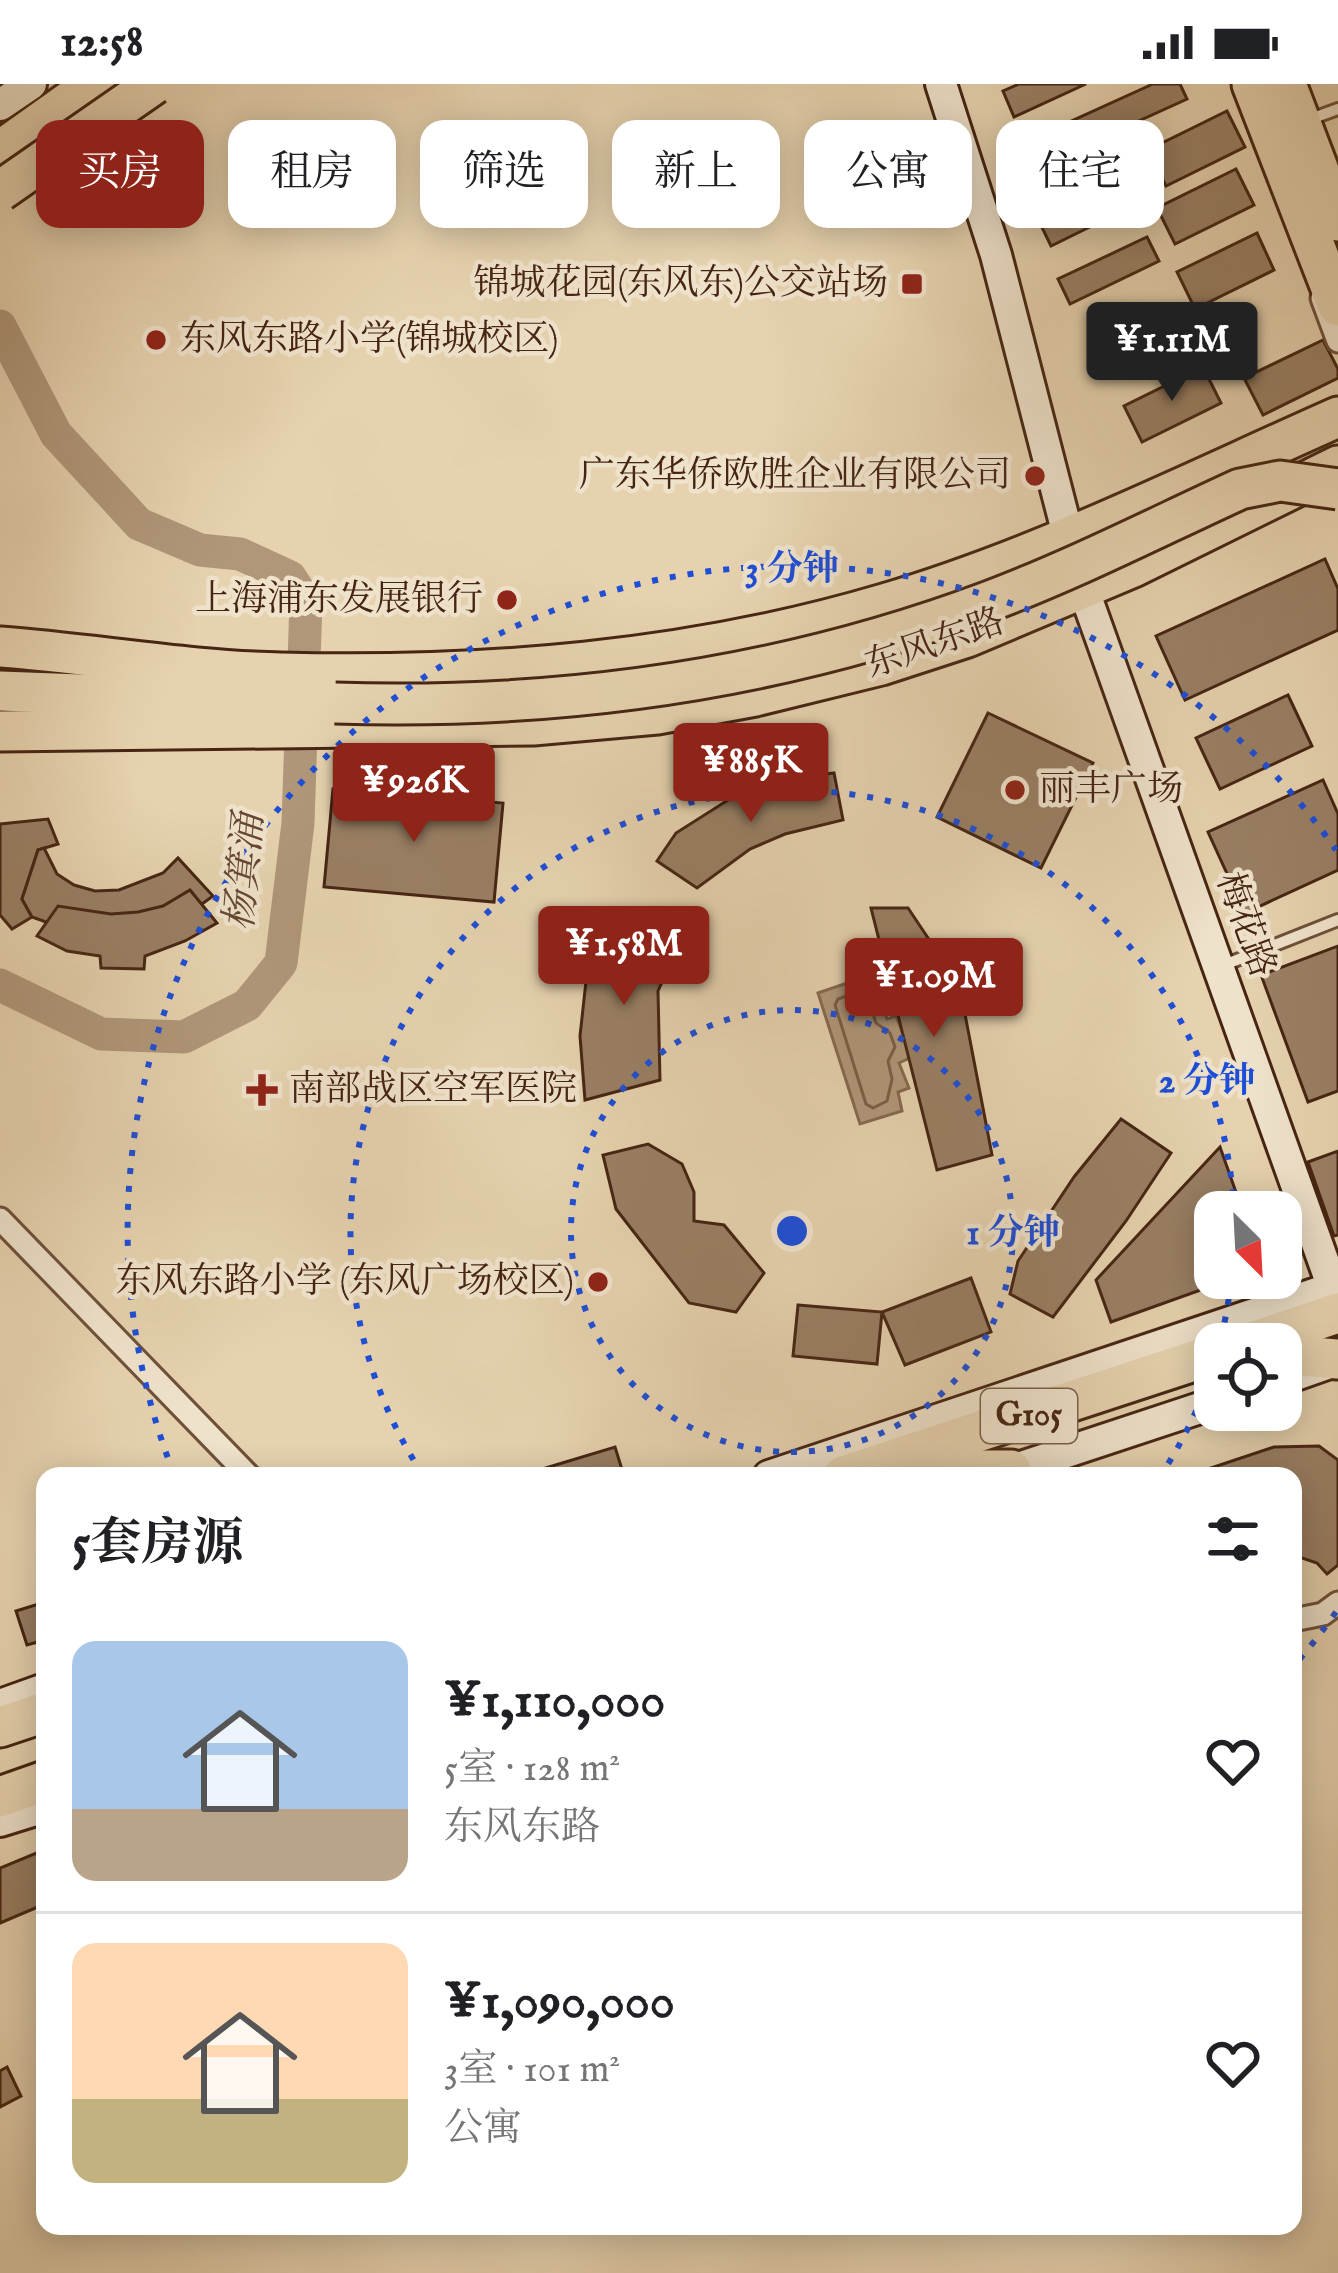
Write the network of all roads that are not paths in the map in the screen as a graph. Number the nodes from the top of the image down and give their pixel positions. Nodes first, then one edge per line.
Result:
1 (31, 84) edge
2 (74, 84) edge
3 (94, 84) edge
4 (119, 84) edge
5 (154, 84) edge
6 (173, 84) edge
7 (940, 84) edge
8 (1240, 84) edge
9 (1252, 84) edge
10 (1264, 84) edge
11 (1282, 84) edge
12 (1303, 84) edge
13 (0, 105) edge
14 (1338, 109) edge
15 (1316, 117) junction
16 (0, 138) edge
17 (0, 151) edge
18 (0, 167) edge
19 (1338, 174) edge
20 (0, 191) edge
21 (0, 206) edge
22 (1338, 221) edge
23 (1338, 239) edge
24 (1338, 275) edge
25 (1338, 306) edge
26 (1338, 341) edge
27 (1338, 417) edge
28 (1338, 466) edge
29 (1338, 489) edge
30 (1068, 535) junction
31 (1084, 588) junction
32 (0, 647) edge
33 (277, 673) junction
34 (0, 675) edge
35 (0, 694) edge
36 (306, 726) junction
37 (0, 731) edge
38 (1338, 920) edge
39 (1219, 968) junction
40 (0, 1220) edge
41 (1336, 1296) edge
42 (1285, 1323) edge
43 (1338, 1337) edge
44 (1302, 1355) edge
45 (1338, 1359) edge
46 (1194, 1361) edge
47 (1302, 1362) edge
48 (1194, 1385) edge
49 (1194, 1410) edge
50 (240, 1467) edge
51 (797, 1467) edge
52 (870, 1467) edge
53 (946, 1467) edge
54 (1020, 1467) edge
55 (1338, 1603) edge
56 (1302, 1618) edge
57 (36, 1692) edge
58 (0, 1705) edge
59 (36, 1715) edge
60 (0, 1727) edge
61 (36, 1738) edge
62 (0, 1750) edge
63 (36, 1759) edge
64 (0, 1773) edge
65 (36, 1784) edge
66 (0, 1797) edge
67 (36, 1810) edge
68 (0, 1821) edge

1 - 13 street
2 - 16 main road
3 - 17 highway
4 - 18 main road
5 - 20 highway, bridge
6 - 21 street
7 - 30 street
8 - 26 street
9 - 25 highway
10 - 24 street
11 - 22 highway
11 - 23 street
12 - 15 street
14 - 15 lane
15 - 19 street
27 - 30 highway, 东风东路
28 - 31 highway, 东风东路
29 - 35 highway, bridge
30 - 33 highway, 东风东路
31 - 36 highway, 东风东路
31 - 39 street, 梅花路
32 - 33 highway
33 - 34 main road, 东风东路
35 - 36 main road, 东风东路
36 - 37 highway
38 - 39 lane
39 - 41 street, 梅花路
40 - 50 street
41 - 42 highway
41 - 51 street
43 - 44 highway
45 - 47 highway
46 - 52 highway, G105
48 - 53 highway, G105
49 - 54 street
55 - 56 street
57 - 58 street
59 - 60 highway
61 - 62 highway
63 - 64 highway
65 - 66 highway
67 - 68 street

